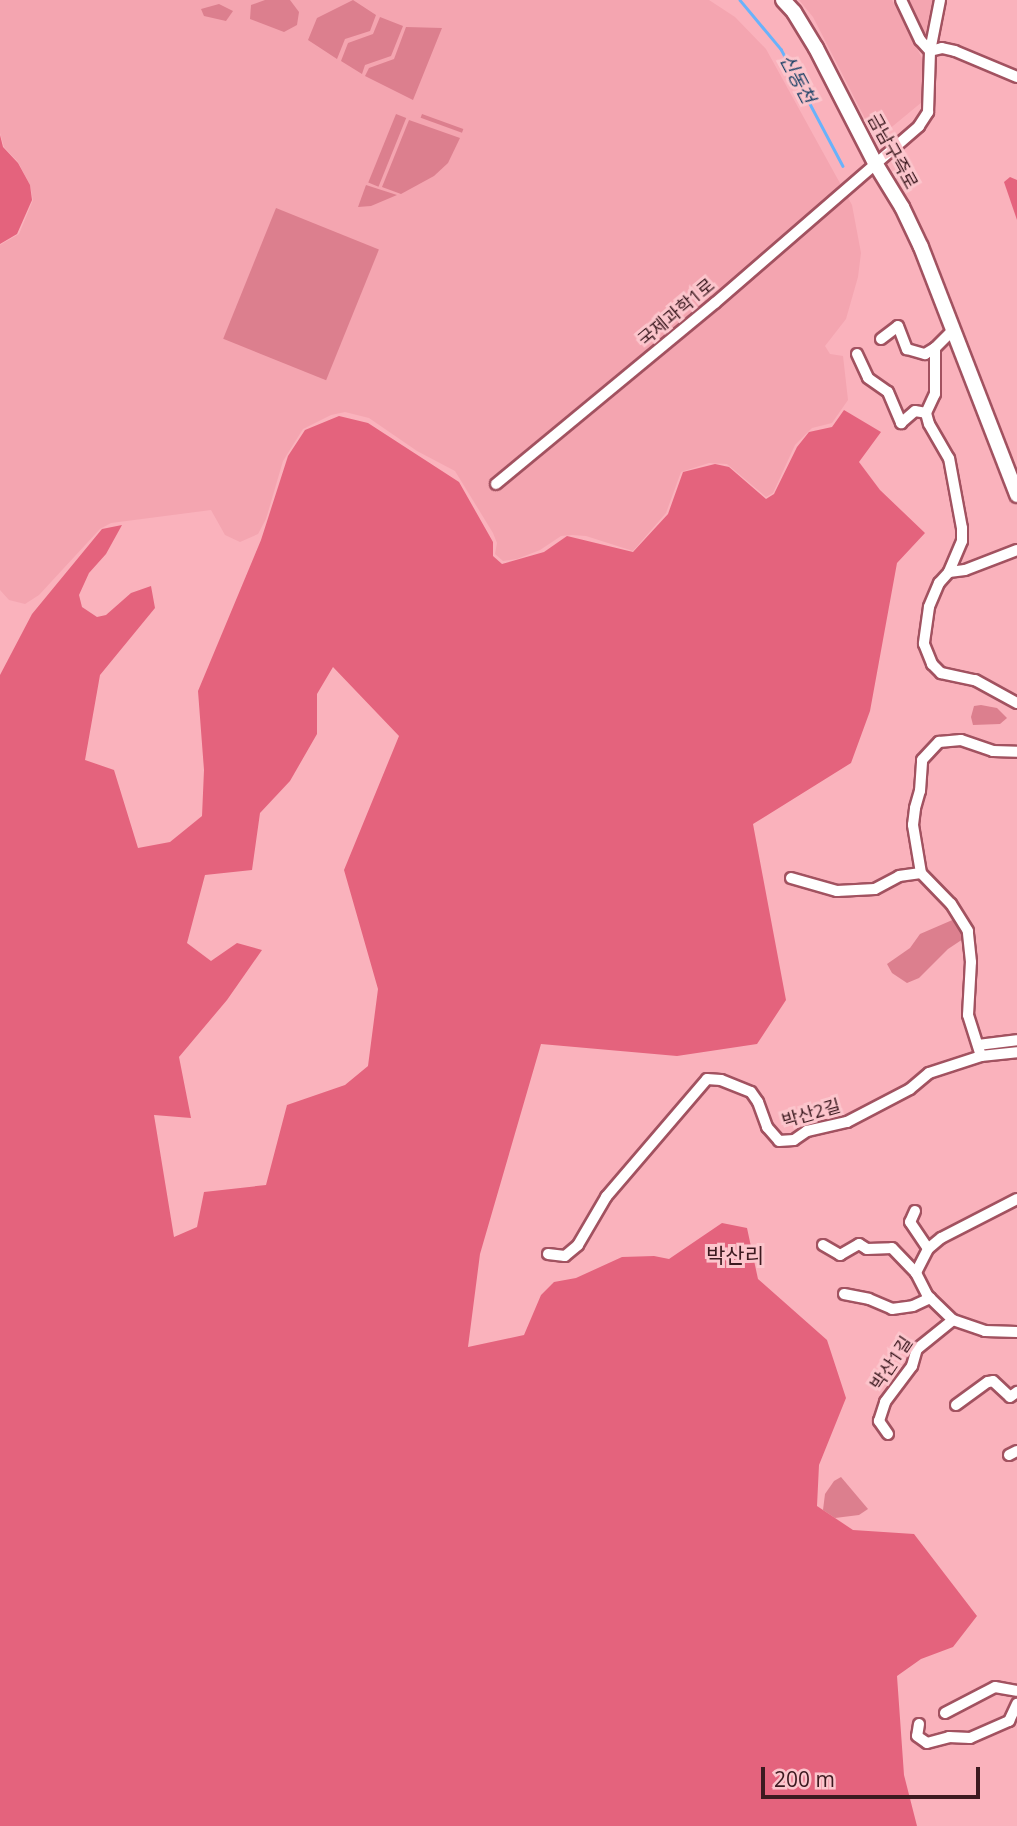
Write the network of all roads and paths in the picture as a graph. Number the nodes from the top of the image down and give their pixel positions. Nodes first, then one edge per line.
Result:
1 (783, 0) edge
2 (901, 0) edge
3 (940, 0) edge
4 (930, 51) junction
5 (1017, 78) edge
6 (875, 163) junction
7 (952, 331) junction
8 (881, 339) dead end
9 (934, 348) junction
10 (857, 354) dead end
11 (926, 413) junction
12 (496, 484) dead end
13 (1017, 495) edge
14 (1017, 550) edge
15 (949, 572) junction
16 (1017, 703) edge
17 (1017, 752) edge
18 (921, 873) junction
19 (791, 878) dead end
20 (1017, 1040) edge
21 (978, 1045) junction
22 (1017, 1052) edge
23 (981, 1056) junction
24 (1017, 1199) edge
25 (915, 1210) dead end
26 (823, 1245) dead end
27 (928, 1249) junction
28 (548, 1254) dead end
29 (916, 1273) junction
30 (844, 1294) dead end
31 (930, 1298) junction
32 (953, 1320) junction
33 (1017, 1332) edge
34 (1017, 1392) edge
35 (956, 1405) dead end
36 (888, 1434) dead end
37 (1017, 1691) edge
38 (1017, 1704) edge
39 (945, 1713) dead end
40 (919, 1724) dead end

1 - 6 main road, 금남구즉로
2 - 4 street
3 - 4 street, 국제과학1로
4 - 5 street
4 - 6 street, 국제과학1로
6 - 7 main road, 금남구즉로
6 - 12 street, 국제과학1로
7 - 9 street
7 - 13 main road, 금남구즉로
8 - 9 street
9 - 11 street
10 - 11 street
11 - 15 street
14 - 15 street
15 - 16 street
17 - 18 street
18 - 19 street
18 - 21 street
20 - 21 street
21 - 23 street
22 - 23 street, 박산2길
23 - 28 street, 박산2길
24 - 27 street
25 - 27 street
26 - 29 street
27 - 29 street
29 - 31 street
30 - 31 street, 박산1길
31 - 32 street
32 - 33 street
32 - 36 street, 박산1길
34 - 35 street
37 - 39 street
38 - 40 street

